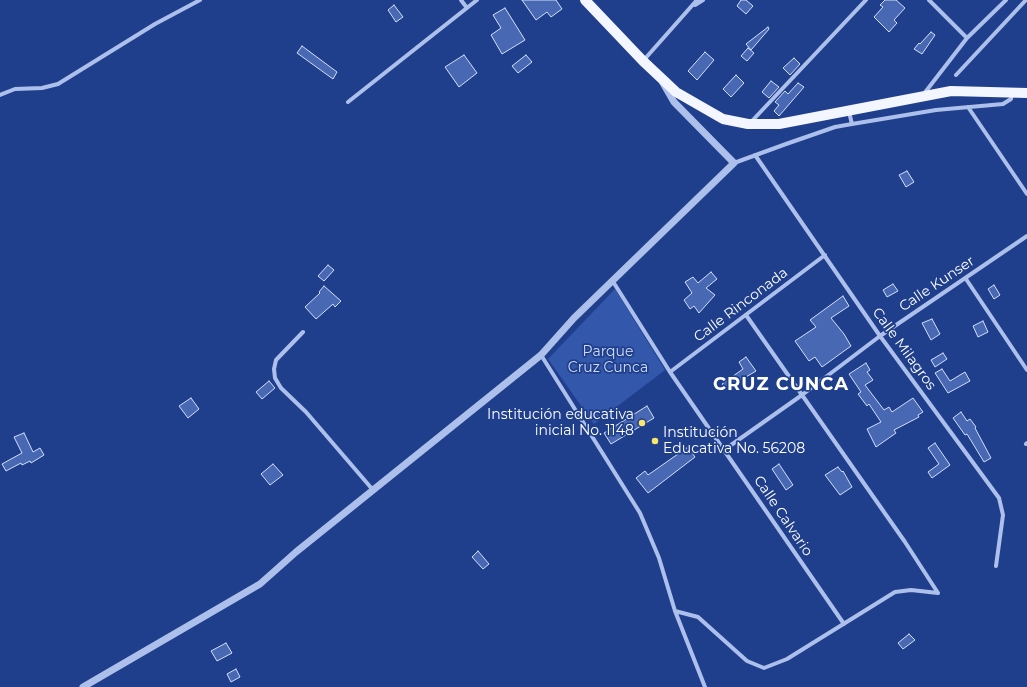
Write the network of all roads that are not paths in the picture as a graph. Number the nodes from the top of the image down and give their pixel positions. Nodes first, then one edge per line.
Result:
1 (200, 0) edge
2 (462, 0) edge
3 (477, 0) edge
4 (585, 0) edge
5 (697, 0) edge
6 (703, 0) edge
7 (866, 0) edge
8 (928, 0) edge
9 (1006, 0) edge
10 (1026, 0) edge
11 (694, 5) junction
12 (467, 8) junction
13 (967, 38) junction
14 (643, 61) junction
15 (956, 75) dead end
16 (658, 76) junction
17 (1012, 92) junction
18 (1027, 92) edge
19 (0, 95) edge
20 (922, 97) junction
21 (348, 102) dead end
22 (968, 107) junction
23 (849, 111) junction
24 (748, 124) junction
25 (852, 124) junction
26 (755, 155) junction
27 (734, 163) junction
28 (1027, 194) edge
29 (1027, 236) edge
30 (825, 255) junction
31 (966, 279) junction
32 (612, 280) junction
33 (746, 315) junction
34 (303, 332) dead end
35 (880, 336) junction
36 (541, 355) junction
37 (1027, 370) edge
38 (670, 372) junction
39 (802, 395) junction
40 (724, 450) junction
41 (373, 490) junction
42 (996, 566) dead end
43 (675, 611) junction
44 (844, 624) junction
45 (83, 687) edge
46 (705, 687) edge

1 - 19 street
2 - 12 street
3 - 12 street
4 - 14 main road
5 - 11 street
6 - 11 street
7 - 24 street
8 - 13 street
9 - 13 street
10 - 15 street
11 - 14 street
12 - 21 street
13 - 20 street
14 - 16 main road
16 - 24 main road
16 - 27 street
17 - 18 main road
17 - 20 main road
17 - 22 street
20 - 23 main road
22 - 25 street
22 - 28 street
23 - 24 main road
23 - 25 street
25 - 26 street
26 - 27 street
26 - 30 street, Calle Milagros
27 - 32 street
29 - 31 street, Calle Kunser
30 - 33 street, Calle Rinconada
30 - 35 street, Calle Milagros
31 - 35 street, Calle Kunser
31 - 37 street
32 - 36 street
32 - 38 street, Calle Calvario
33 - 38 street, Calle Rinconada
33 - 39 street
34 - 41 street
35 - 39 street, Calle Kunser
35 - 42 street, Calle Milagros
36 - 41 street
36 - 43 street
38 - 40 street, Calle Calvario
39 - 40 street, Calle Kunser
39 - 44 street
40 - 44 street, Calle Calvario
41 - 45 street
43 - 44 street
43 - 46 street

